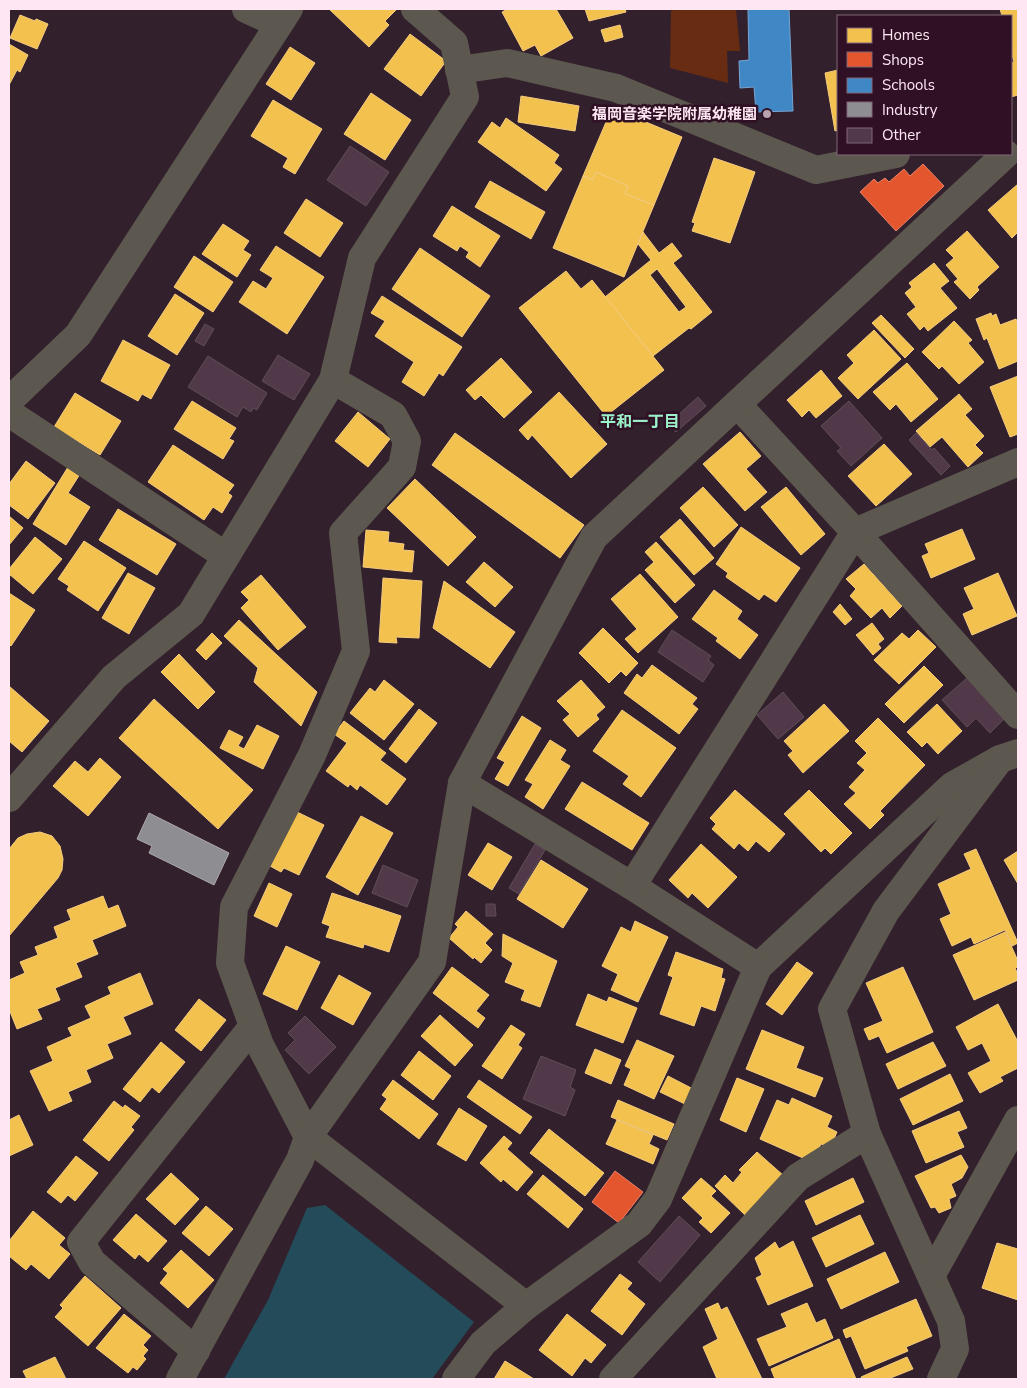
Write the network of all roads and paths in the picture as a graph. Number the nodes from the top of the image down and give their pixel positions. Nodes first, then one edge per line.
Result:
1 (246, 9) edge
2 (415, 9) edge
3 (284, 16) edge
4 (459, 70) junction
5 (891, 155) edge
6 (1005, 155) edge
7 (333, 380) junction
8 (9, 401) edge
9 (737, 404) junction
10 (9, 413) edge
11 (1018, 462) edge
12 (854, 532) junction
13 (226, 556) junction
14 (1018, 715) edge
15 (1009, 756) edge
16 (462, 783) junction
17 (9, 798) edge
18 (632, 886) junction
19 (758, 967) junction
20 (253, 1026) junction
21 (1018, 1120) edge
22 (867, 1134) junction
23 (308, 1137) junction
24 (931, 1276) junction
25 (526, 1306) junction
26 (196, 1350) junction
27 (180, 1379) edge
28 (456, 1379) edge
29 (613, 1379) edge
30 (941, 1379) edge

1 - 3 street
2 - 4 street
3 - 8 street
4 - 5 street
4 - 7 street
6 - 9 street
7 - 13 street
7 - 20 street
9 - 12 street
9 - 16 street
10 - 13 street
11 - 12 street
12 - 14 street
12 - 18 street
13 - 17 street
15 - 19 street
15 - 22 street
16 - 18 street
16 - 23 street
18 - 19 street
19 - 25 street
20 - 23 street
20 - 26 street
21 - 24 street
22 - 24 street
22 - 29 street
23 - 25 street
23 - 26 street
24 - 30 street
25 - 28 street
26 - 27 street

